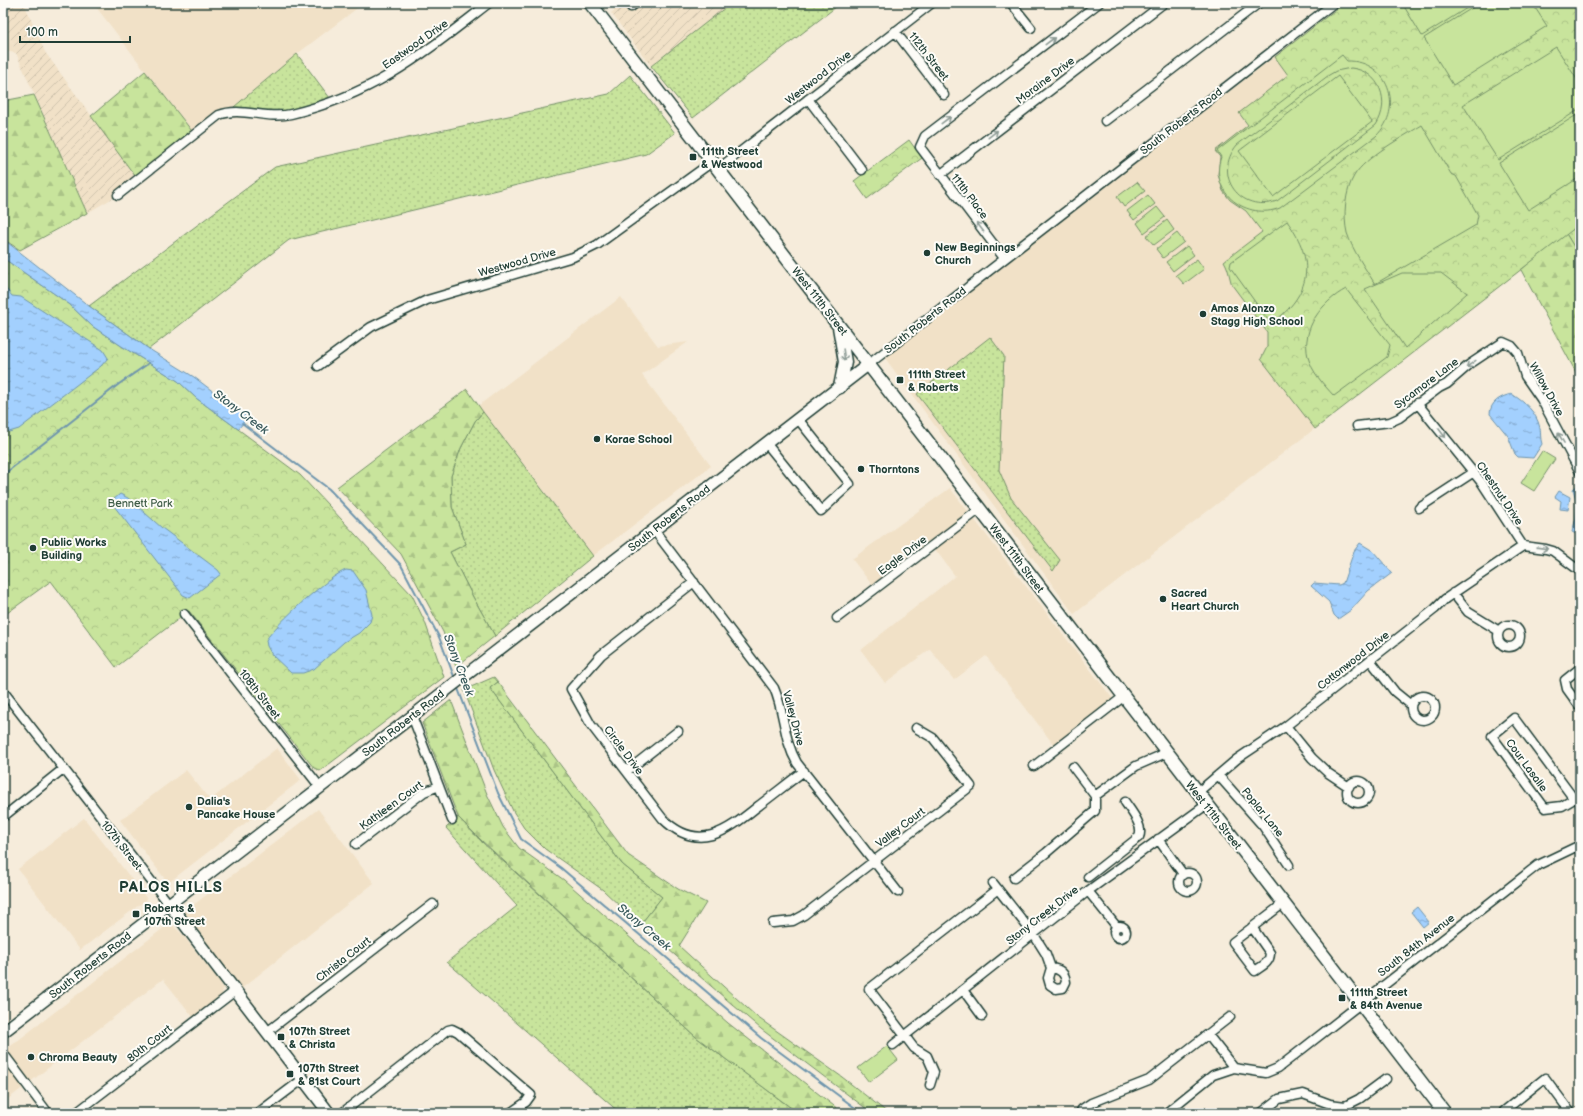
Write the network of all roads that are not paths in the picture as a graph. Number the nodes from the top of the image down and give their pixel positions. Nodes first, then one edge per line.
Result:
1 (489, 3) edge
2 (590, 3) edge
3 (932, 3) edge
4 (1011, 3) edge
5 (1099, 3) edge
6 (1164, 3) edge
7 (1259, 3) edge
8 (1334, 3) edge
9 (1031, 28) dead end
10 (895, 31) junction
11 (944, 95) dead end
12 (808, 98) junction
13 (1105, 121) dead end
14 (715, 166) junction
15 (862, 170) dead end
16 (940, 175) junction
17 (118, 195) dead end
18 (1004, 258) junction
19 (838, 324) junction
20 (1503, 342) joint
21 (869, 364) junction
22 (318, 366) dead end
23 (840, 387) junction
24 (1417, 403) junction
25 (798, 419) junction
26 (1357, 426) dead end
27 (766, 443) junction
28 (1474, 472) junction
29 (1580, 472) edge
30 (1419, 508) dead end
31 (980, 509) junction
32 (654, 530) junction
33 (1523, 546) junction
34 (1580, 572) edge
35 (694, 582) junction
36 (1453, 593) junction
37 (184, 614) dead end
38 (837, 618) dead end
39 (1499, 631) dead end
40 (1370, 660) junction
41 (1580, 668) edge
42 (3, 691) edge
43 (1123, 697) junction
44 (1411, 705) dead end
45 (1580, 707) edge
46 (412, 716) junction
47 (1286, 726) junction
48 (916, 728) dead end
49 (678, 731) dead end
50 (1166, 754) junction
51 (1034, 766) dead end
52 (1073, 767) dead end
53 (63, 770) junction
54 (626, 771) junction
55 (804, 771) junction
56 (1218, 775) junction
57 (439, 786) junction
58 (320, 787) junction
59 (1349, 787) dead end
60 (1197, 793) junction
61 (1095, 796) junction
62 (1577, 799) edge
63 (1125, 802) dead end
64 (1206, 805) junction
65 (3, 817) edge
66 (452, 820) dead end
67 (1158, 839) junction
68 (356, 844) dead end
69 (1580, 845) edge
70 (1115, 857) junction
71 (874, 861) junction
72 (1289, 865) dead end
73 (1122, 866) junction
74 (1183, 874) dead end
75 (1088, 877) dead end
76 (1014, 878) dead end
77 (1088, 891) junction
78 (898, 892) dead end
79 (169, 904) junction
80 (433, 904) dead end
81 (1284, 904) junction
82 (773, 923) dead end
83 (1117, 927) dead end
84 (1252, 927) junction
85 (1034, 935) junction
86 (1051, 968) dead end
87 (963, 990) junction
88 (235, 991) junction
89 (1361, 1002) junction
90 (982, 1016) dead end
91 (1230, 1017) dead end
92 (4, 1028) edge
93 (266, 1032) junction
94 (905, 1035) junction
95 (1208, 1035) junction
96 (893, 1045) dead end
97 (3, 1053) edge
98 (1234, 1068) junction
99 (303, 1079) junction
100 (1386, 1079) dead end
101 (930, 1085) dead end
102 (1567, 1111) edge
103 (48, 1113) edge
104 (76, 1113) edge
105 (258, 1113) edge
106 (328, 1113) edge
107 (342, 1113) edge
108 (510, 1113) edge
109 (1080, 1113) edge
110 (1166, 1113) edge
111 (1262, 1113) edge
112 (1445, 1113) edge
113 (1506, 1113) edge

1 - 17 street, Eastwood Drive
2 - 14 main road, West 111th Street
3 - 10 street, Westwood Drive
4 - 9 street
16 -> 5 street, 111th Place
16 -> 6 street, Moraine Drive
7 - 13 street
8 - 18 street, South Roberts Road
10 - 11 street, 112th Street
10 - 12 street, Westwood Drive
12 - 14 street, Westwood Drive
12 - 15 street
14 - 19 main road, West 111th Street
14 - 22 street, Westwood Drive
18 -> 16 street, 111th Place
18 - 21 street, South Roberts Road
19 - 21 main road, West 111th Street
19 -> 23 main road
20 -> 24 street, Sycamore Lane
29 -> 20 street, Willow Drive
21 - 23 street, South Roberts Road
21 - 31 main road, West 111th Street
23 - 25 street, South Roberts Road
24 - 26 street, Sycamore Lane
24 -> 28 street, Chestnut Drive
25 - 27 street, South Roberts Road
25 - 27 street
27 - 32 street, South Roberts Road
28 - 30 street
28 - 33 street, Chestnut Drive
31 - 38 street, Eagle Drive
31 - 43 main road, West 111th Street
32 - 35 street, Valley Drive
32 - 46 street, South Roberts Road
33 -> 34 street
33 - 36 street, Cottonwood Drive
35 - 54 street, Circle Drive
35 - 55 street, Valley Drive
36 - 39 street
36 - 40 street, Cottonwood Drive
37 - 58 street, 108th Street
40 - 44 street
40 - 47 street, Cottonwood Drive
41 - 45 street
42 - 53 street, 107th Street
43 - 50 main road, West 111th Street
43 - 51 street
46 - 57 street
46 - 58 street, South Roberts Road
47 - 56 street, Cottonwood Drive
47 - 59 street
48 - 71 street, Valley Court
49 - 54 street
50 - 60 main road, West 111th Street
50 - 61 street
52 - 61 street
53 - 65 street
53 - 79 street, 107th Street
54 - 55 street, Circle Drive
55 - 71 street, Valley Drive
56 - 60 street, Cottonwood Drive
56 - 72 street, Poplar Lane
57 - 66 street
57 - 68 street, Kathleen Court
58 - 79 street, South Roberts Road
60 - 64 main road, West 111th Street
61 - 76 street
62 - 62 street, Cour Lasalle
63 - 70 street
64 - 67 street, Stony Creek Drive
64 - 81 main road, West 111th Street
67 - 73 street, Stony Creek Drive
67 - 74 street
69 - 89 street, South 84th Avenue
70 - 73 street
70 - 75 street
71 - 78 street, Valley Drive
71 - 82 street, Valley Court
73 - 77 street, Stony Creek Drive
77 - 83 street
77 - 85 street, Stony Creek Drive
79 - 88 street, 107th Street
79 - 92 street, South Roberts Road
80 - 93 street, Christa Court
81 - 84 street
81 - 89 main road, West 111th Street
84 - 84 street
85 - 86 street
85 - 87 street, Stony Creek Drive
85 - 94 street
87 - 90 street
87 - 94 street, Stony Creek Drive
88 - 93 street, 107th Street
88 - 104 street, 80th Court
89 - 98 street, South 84th Avenue
89 - 112 main road, West 111th Street
91 - 95 street
93 - 99 street, 107th Street
94 - 96 street, Stony Creek Drive
94 - 101 street
95 - 98 street
95 - 109 street
97 - 103 street
98 - 110 street, South 84th Avenue
99 - 105 street
99 - 106 street, 107th Street
100 - 111 street
102 - 113 street
107 - 108 street

